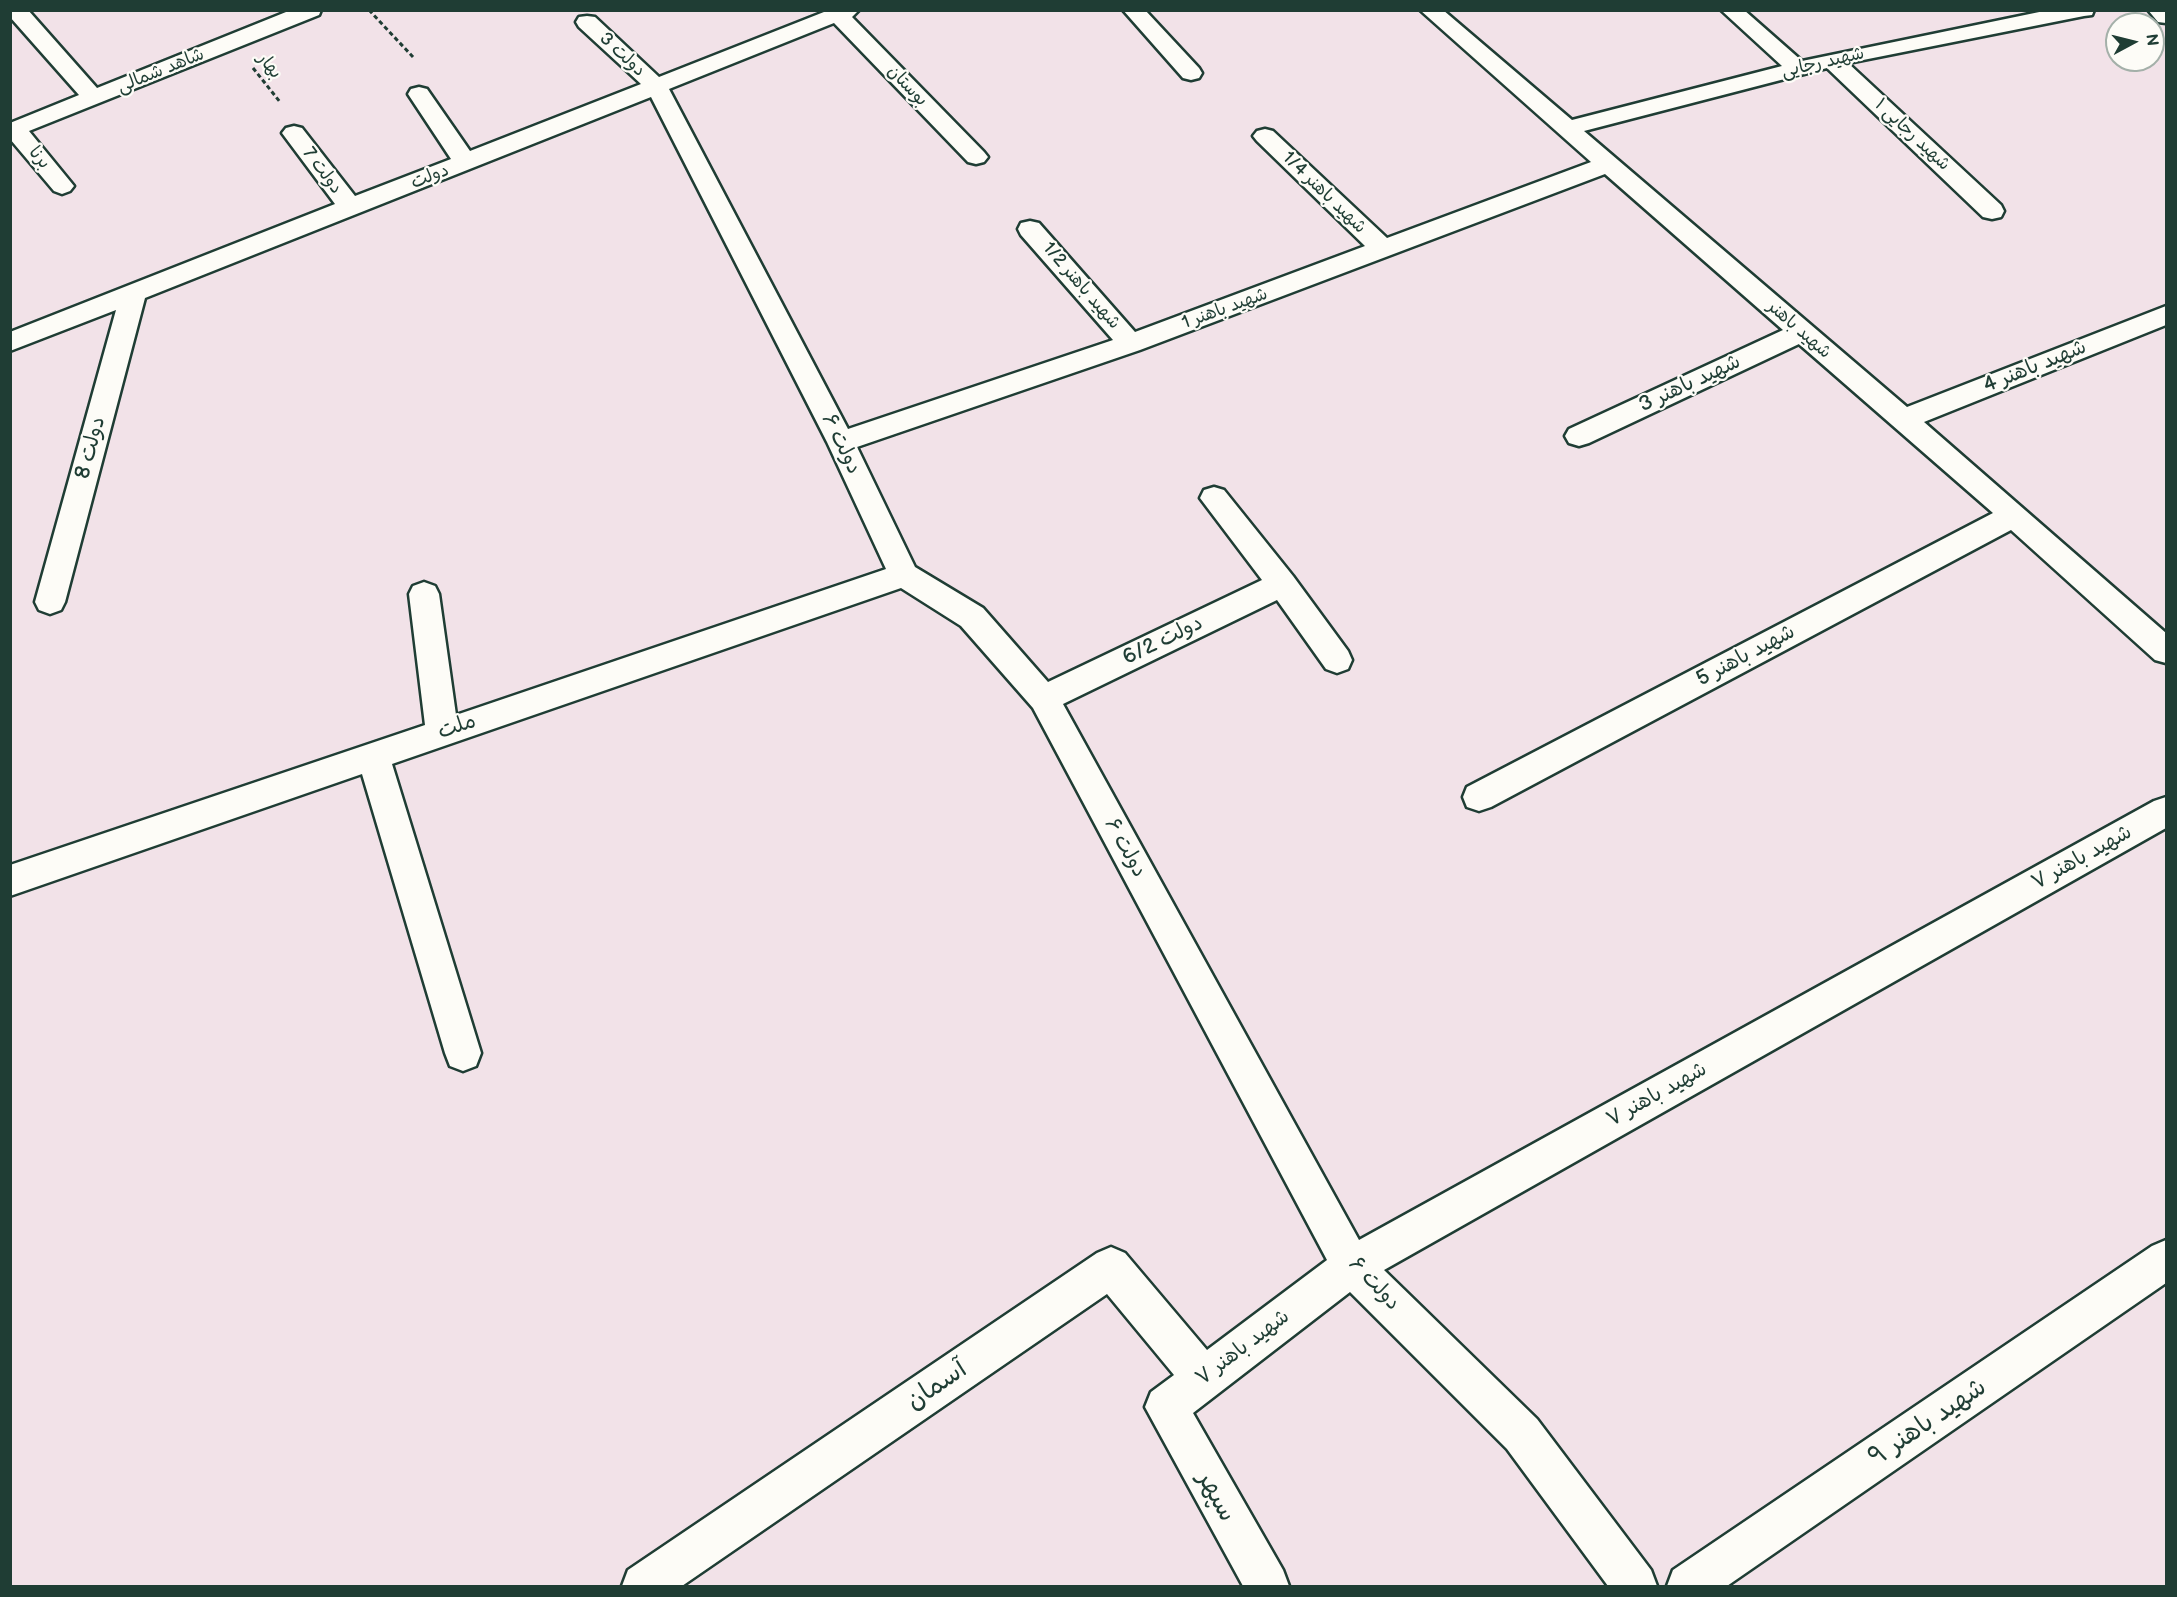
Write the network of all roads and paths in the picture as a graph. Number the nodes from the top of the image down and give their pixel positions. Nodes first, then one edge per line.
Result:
1 (16, 10) edge
2 (311, 10) edge
3 (369, 10) edge
4 (1133, 10) edge
5 (1430, 10) edge
6 (1731, 10) edge
7 (2084, 10) edge
8 (2158, 10) edge
9 (843, 13) edge
10 (2033, 15) edge
11 (2166, 17) edge
12 (587, 22) dead end
13 (232, 42) junction
14 (413, 57) dead end
15 (1831, 60) junction
16 (1797, 68) junction
17 (1191, 73) dead end
18 (657, 87) junction
19 (419, 94) dead end
20 (94, 98) junction
21 (284, 107) dead end
22 (1564, 129) junction
23 (13, 130) edge
24 (294, 133) dead end
25 (1265, 136) dead end
26 (976, 157) dead end
27 (466, 163) junction
28 (1606, 165) junction
29 (62, 186) dead end
30 (351, 208) junction
31 (1992, 211) dead end
32 (1030, 229) dead end
33 (1384, 250) junction
34 (133, 294) junction
35 (2166, 315) edge
36 (1801, 332) junction
37 (10, 342) edge
38 (1131, 344) junction
39 (1904, 419) junction
40 (1579, 436) dead end
41 (841, 442) junction
42 (1214, 498) dead end
43 (2014, 515) junction
44 (904, 575) junction
45 (1282, 584) junction
46 (424, 594) dead end
47 (50, 602) dead end
48 (2166, 651) edge
49 (1337, 660) dead end
50 (1044, 699) junction
51 (442, 732) junction
52 (373, 756) junction
53 (1479, 797) dead end
54 (2166, 811) edge
55 (10, 881) edge
56 (463, 1053) dead end
57 (2166, 1260) edge
58 (1352, 1266) junction
59 (1203, 1378) junction
60 (1166, 1407) joint
61 (644, 1587) edge
62 (1267, 1587) edge
63 (1635, 1587) edge
64 (1689, 1587) edge

1 - 20 street
2 - 13 street, شاهد شمالی
3 - 14 path
4 - 17 street
5 - 22 street, شهید باهنر
6 - 16 street
7 - 10 street, شهید رجایی
8 - 11 street
9 - 18 street, دولت
9 - 26 street, بوستان
10 - 15 street, شهید رجایی
12 - 18 street, دولت 3
13 - 20 street, شاهد شمالی
13 - 21 path, بهار
15 - 16 street, شهید رجایی
15 - 31 street, شهید رجایی ۱
16 - 22 street, شهید رجایی
18 - 27 street, دولت
18 - 41 street, دولت ۶
19 - 27 street
20 - 23 street, شاهد شمالی
22 - 28 street, شهید باهنر
23 - 29 street, برنا
24 - 30 street, دولت 7
25 - 33 street, شهید باهنر 1/4
27 - 30 street, دولت
28 - 33 street, شهید باهنر 1
28 - 36 street, شهید باهنر
30 - 34 street, دولت
32 - 38 street, شهید باهنر 1/2
33 - 38 street, شهید باهنر 1
34 - 37 street, دولت
34 - 47 street, دولت 8
35 - 39 street, شهید باهنر 4
36 - 39 street, شهید باهنر
36 - 40 street, شهید باهنر 3
38 - 41 street, شهید باهنر 1
39 - 43 street, شهید باهنر
41 - 44 street, دولت ۶
42 - 45 street
43 - 48 street, شهید باهنر
43 - 53 street, شهید باهنر 5
44 - 50 street, دولت ۶
44 - 51 street, ملت
45 - 49 street
45 - 50 street, دولت 6/2
46 - 51 street
50 - 58 street, دولت ۶
51 - 52 street, ملت
52 - 55 street, ملت
52 - 56 street
54 - 58 street, شهید باهنر ۷
57 - 64 street, شهید باهنر ۹
58 - 59 street, شهید باهنر ۷
58 - 63 street, دولت ۶
59 - 60 street, شهید باهنر ۷
59 - 61 street, آسمان
60 - 62 street, سپهر

